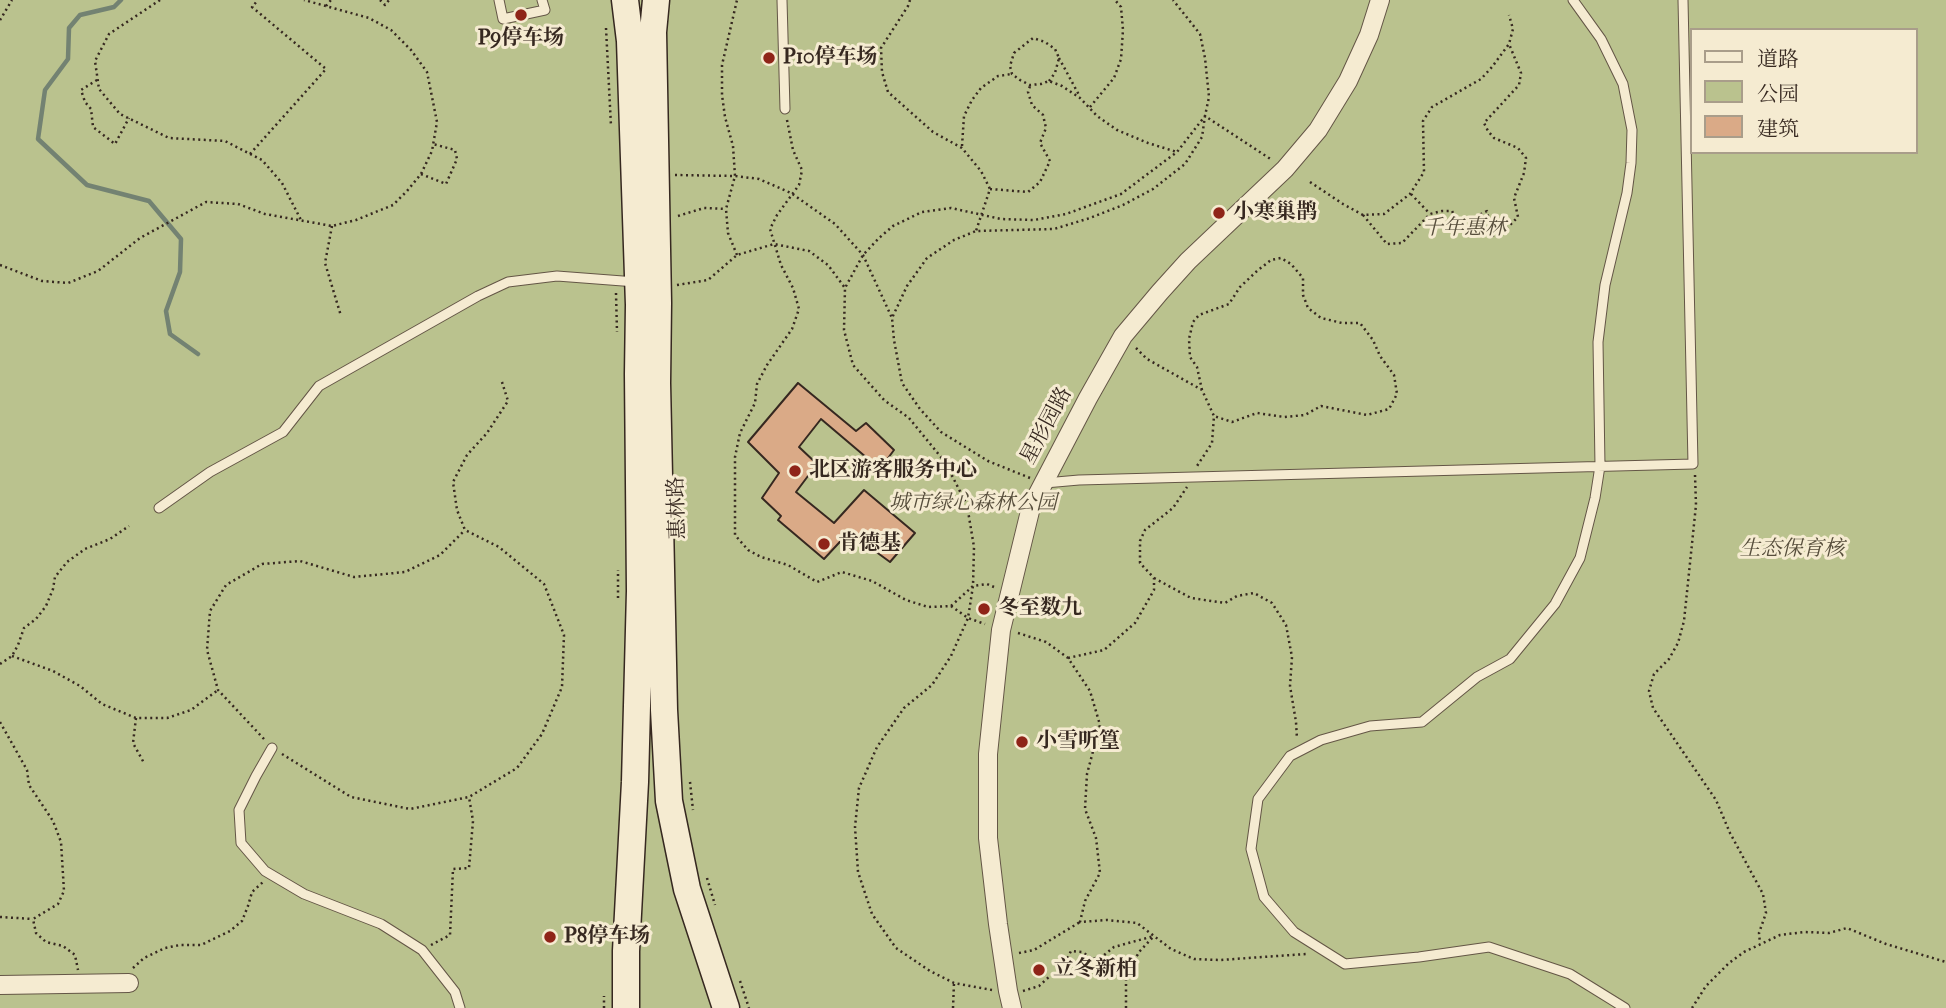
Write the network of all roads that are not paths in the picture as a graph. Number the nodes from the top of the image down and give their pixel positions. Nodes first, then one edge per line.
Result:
1 (499, 0) edge
2 (542, 0) edge
3 (625, 0) edge
4 (656, 0) edge
5 (782, 0) edge
6 (1380, 0) edge
7 (1573, 0) edge
8 (1683, 0) edge
9 (785, 110) road end
10 (647, 283) junction
11 (1600, 466) junction
12 (1043, 483) junction
13 (159, 508) dead end
14 (272, 748) road end
15 (129, 982) road end
16 (0, 985) edge
17 (1010, 1000) edge
18 (460, 1008) edge
19 (626, 1008) edge
20 (726, 1008) edge
21 (1625, 1008) edge

1 - 2 lane
3 - 10 main road, 惠林路
4 - 10 main road, 惠林路
5 - 9 lane
6 - 12 street, 星形园路
7 - 11 lane
8 - 11 lane
10 - 13 lane
10 - 19 main road, 惠林路
10 - 20 main road, 惠林路
11 - 12 lane
11 - 21 lane
12 - 17 street, 星形园路
14 - 18 lane
15 - 16 street

